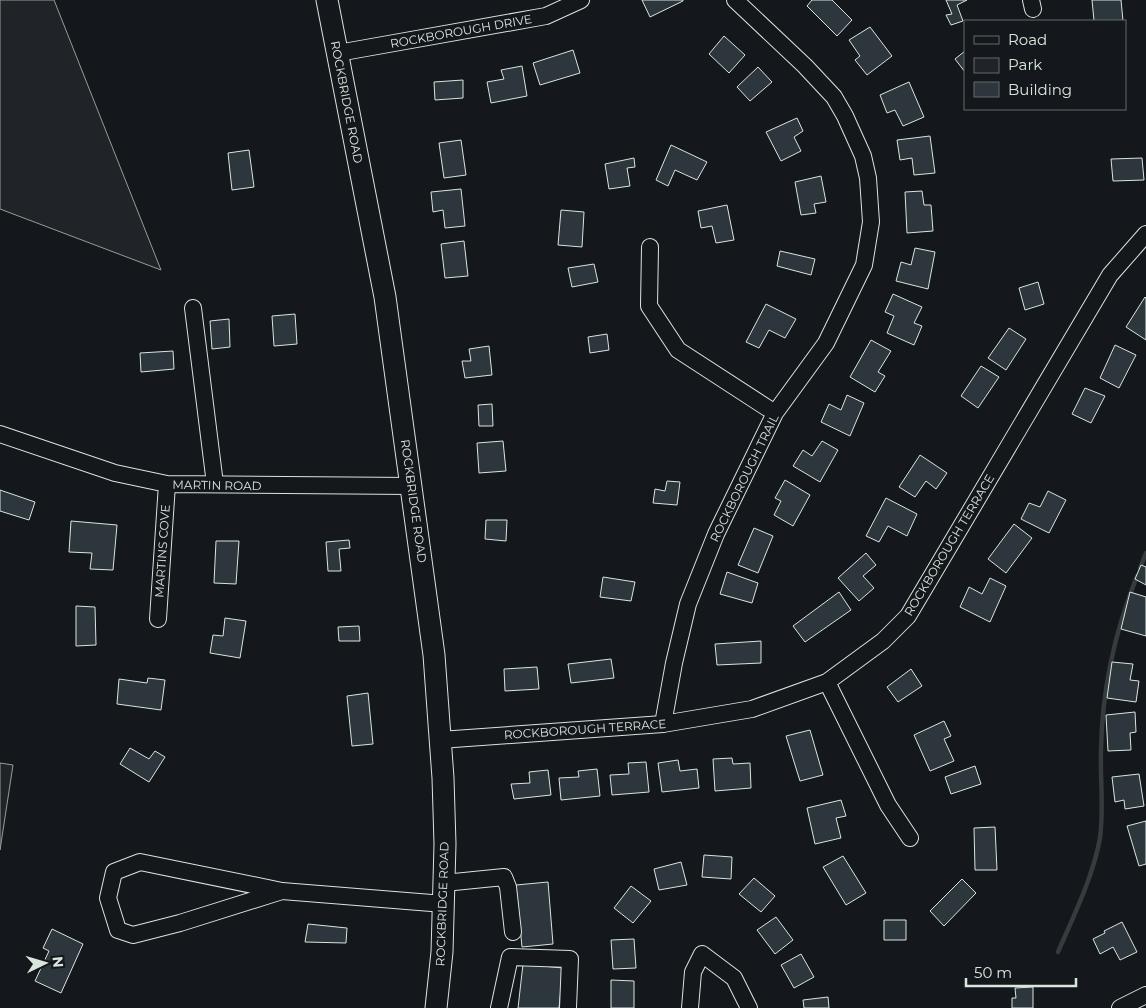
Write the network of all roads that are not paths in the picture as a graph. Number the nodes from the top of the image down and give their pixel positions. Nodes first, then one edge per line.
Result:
1 (327, 0) edge
2 (581, 0) edge
3 (735, 0) edge
4 (338, 53) junction
5 (1146, 234) edge
6 (650, 247) dead end
7 (193, 308) dead end
8 (775, 413) junction
9 (0, 434) edge
10 (167, 484) junction
11 (215, 484) junction
12 (411, 486) junction
13 (158, 619) dead end
14 (828, 682) junction
15 (663, 724) junction
16 (440, 740) junction
17 (910, 838) dead end
18 (282, 891) junction
19 (444, 894) junction
20 (513, 932) dead end
21 (1146, 995) edge
22 (436, 1008) edge
23 (499, 1008) edge
24 (568, 1008) edge
25 (690, 1008) edge
26 (749, 1008) edge
27 (1120, 1008) edge

1 - 4 main road, ROCKBRIDGE ROAD
2 - 4 street, ROCKBOROUGH DRIVE
3 - 8 street, ROCKBOROUGH TRAIL
4 - 12 main road, ROCKBRIDGE ROAD
5 - 14 street, ROCKBOROUGH TERRACE
6 - 8 street
7 - 11 street
8 - 15 street, ROCKBOROUGH TRAIL
9 - 10 street, MARTIN ROAD
10 - 11 street, MARTIN ROAD
10 - 13 street, MARTINS COVE
11 - 12 street, MARTIN ROAD
12 - 16 main road, ROCKBRIDGE ROAD
14 - 15 street, ROCKBOROUGH TERRACE
14 - 17 street
15 - 16 street, ROCKBOROUGH TERRACE
16 - 19 main road, ROCKBRIDGE ROAD
18 - 18 street
18 - 19 street
19 - 20 street
19 - 22 main road, ROCKBRIDGE ROAD
21 - 27 street
23 - 24 street
25 - 26 street

